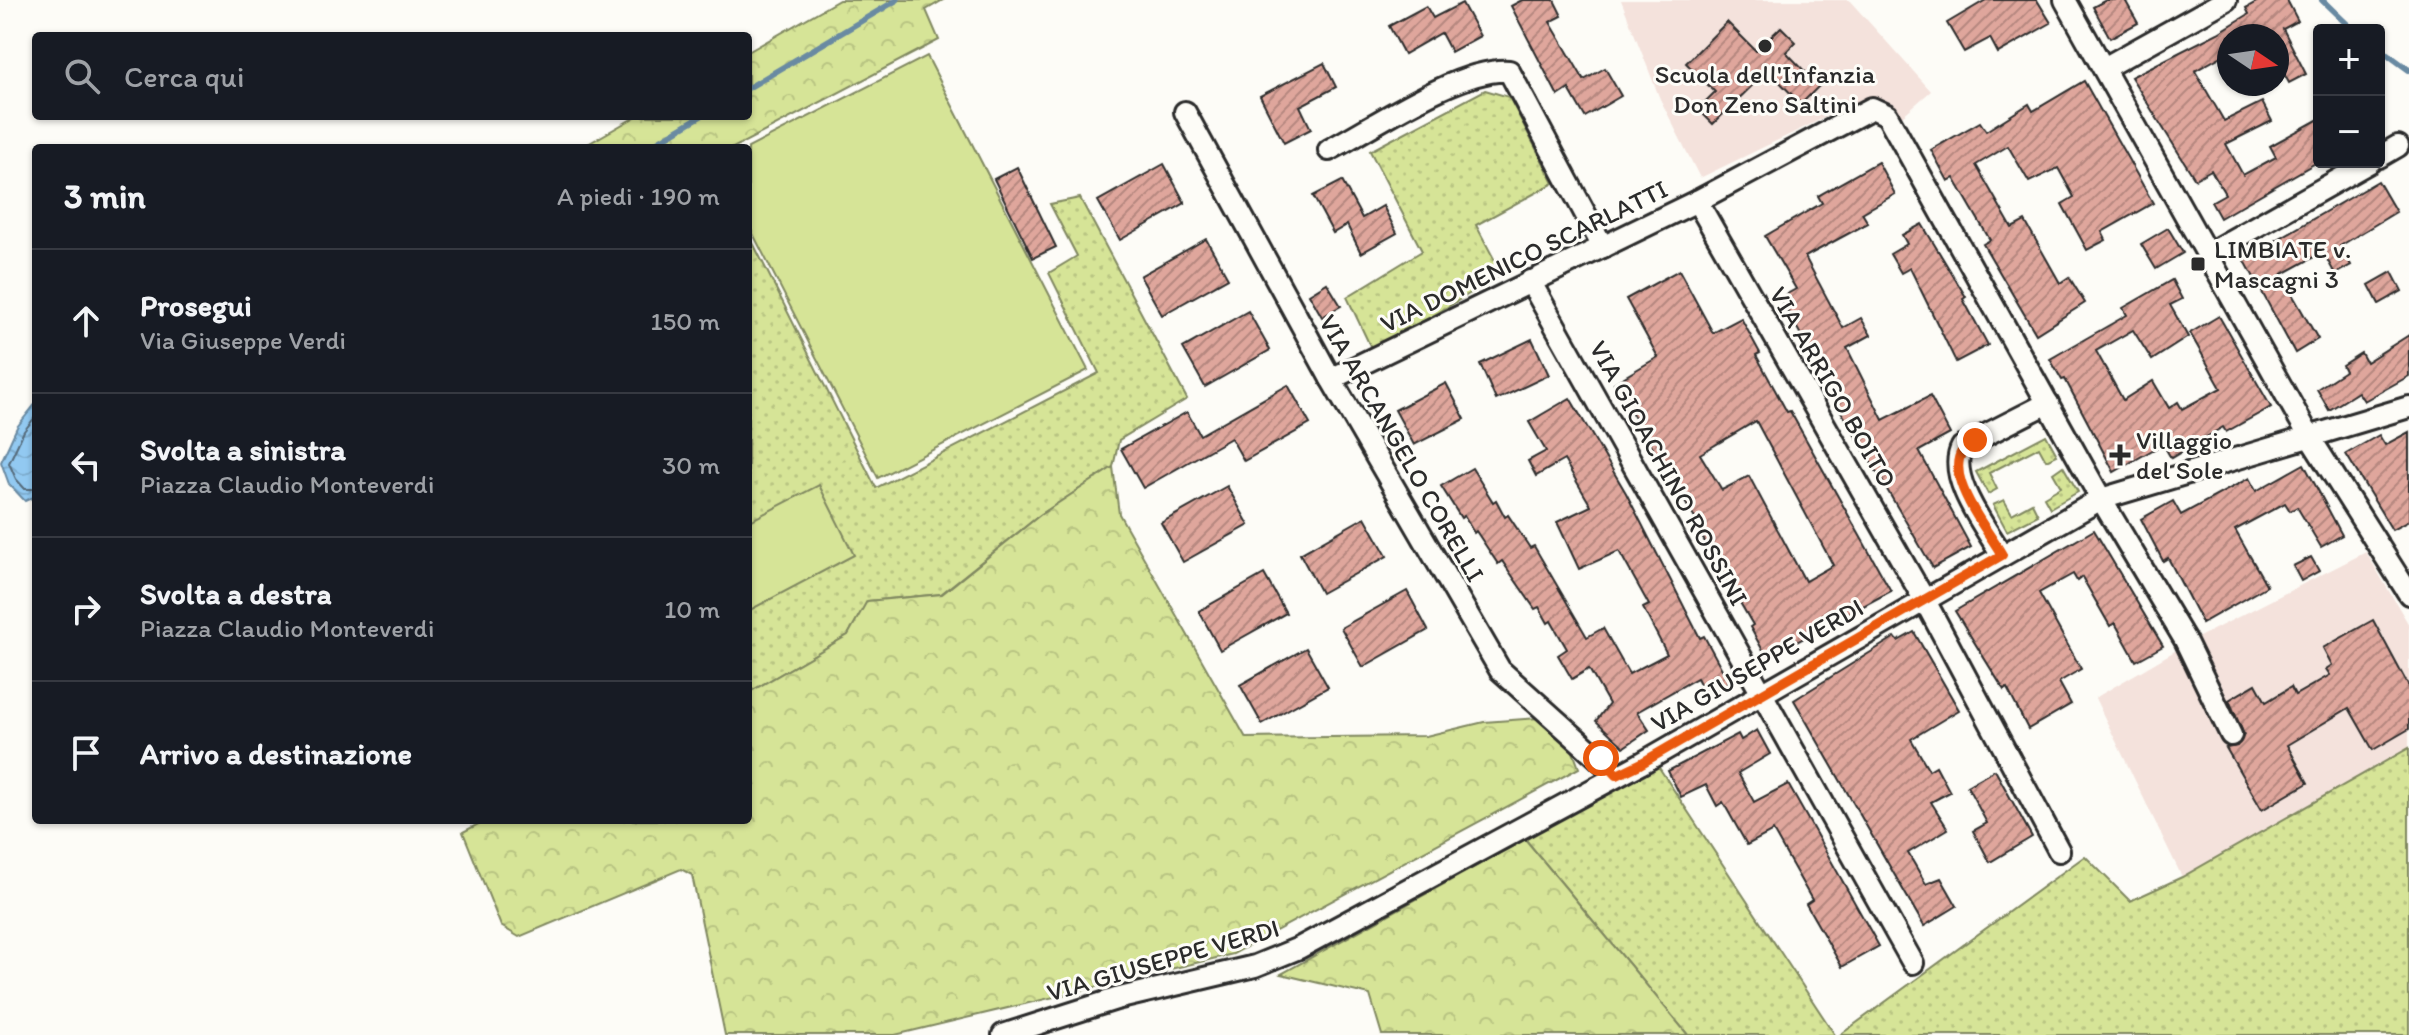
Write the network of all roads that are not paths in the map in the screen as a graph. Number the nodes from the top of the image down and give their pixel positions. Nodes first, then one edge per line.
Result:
1 (2065, 0) edge
2 (2226, 0) edge
3 (2104, 68) junction
4 (1185, 112) dead end
5 (2398, 146) dead end
6 (1329, 150) dead end
7 (2385, 154) edge
8 (2359, 168) edge
9 (1697, 201) junction
10 (1603, 247) junction
11 (2209, 253) junction
12 (1530, 281) junction
13 (1331, 379) junction
14 (2048, 403) junction
15 (2409, 407) edge
16 (2309, 436) junction
17 (2101, 499) junction
18 (2002, 555) junction
19 (2409, 594) edge
20 (1924, 599) junction
21 (1762, 691) junction
22 (2231, 735) dead end
23 (1617, 775) junction
24 (2059, 851) dead end
25 (1913, 963) dead end
26 (1003, 1035) edge

1 - 3 street
2 - 3 street
3 - 11 street
4 - 13 street, VIA ARCANGELO CORELLI
5 - 7 street
6 - 10 street
8 - 11 street
9 - 10 street, VIA DOMENICO SCARLATTI
9 - 14 street, VIA DOMENICO SCARLATTI
9 - 20 street, VIA ARRIGO BOITO
10 - 12 street, VIA DOMENICO SCARLATTI
11 - 16 street
12 - 13 street, VIA DOMENICO SCARLATTI
12 - 21 street, VIA GIOACHINO ROSSINI
13 - 23 street, VIA ARCANGELO CORELLI
14 - 17 street
14 - 18 street
15 - 16 street, VIA GIUSEPPE VERDI
16 - 17 street, VIA GIUSEPPE VERDI
16 - 19 street
17 - 18 street, VIA GIUSEPPE VERDI
17 - 22 street
18 - 20 street, VIA GIUSEPPE VERDI
20 - 21 street, VIA GIUSEPPE VERDI
20 - 24 street, VIA ARRIGO BOITO
21 - 23 street, VIA GIUSEPPE VERDI
21 - 25 street, VIA GIOACHINO ROSSINI
23 - 26 street, VIA GIUSEPPE VERDI

